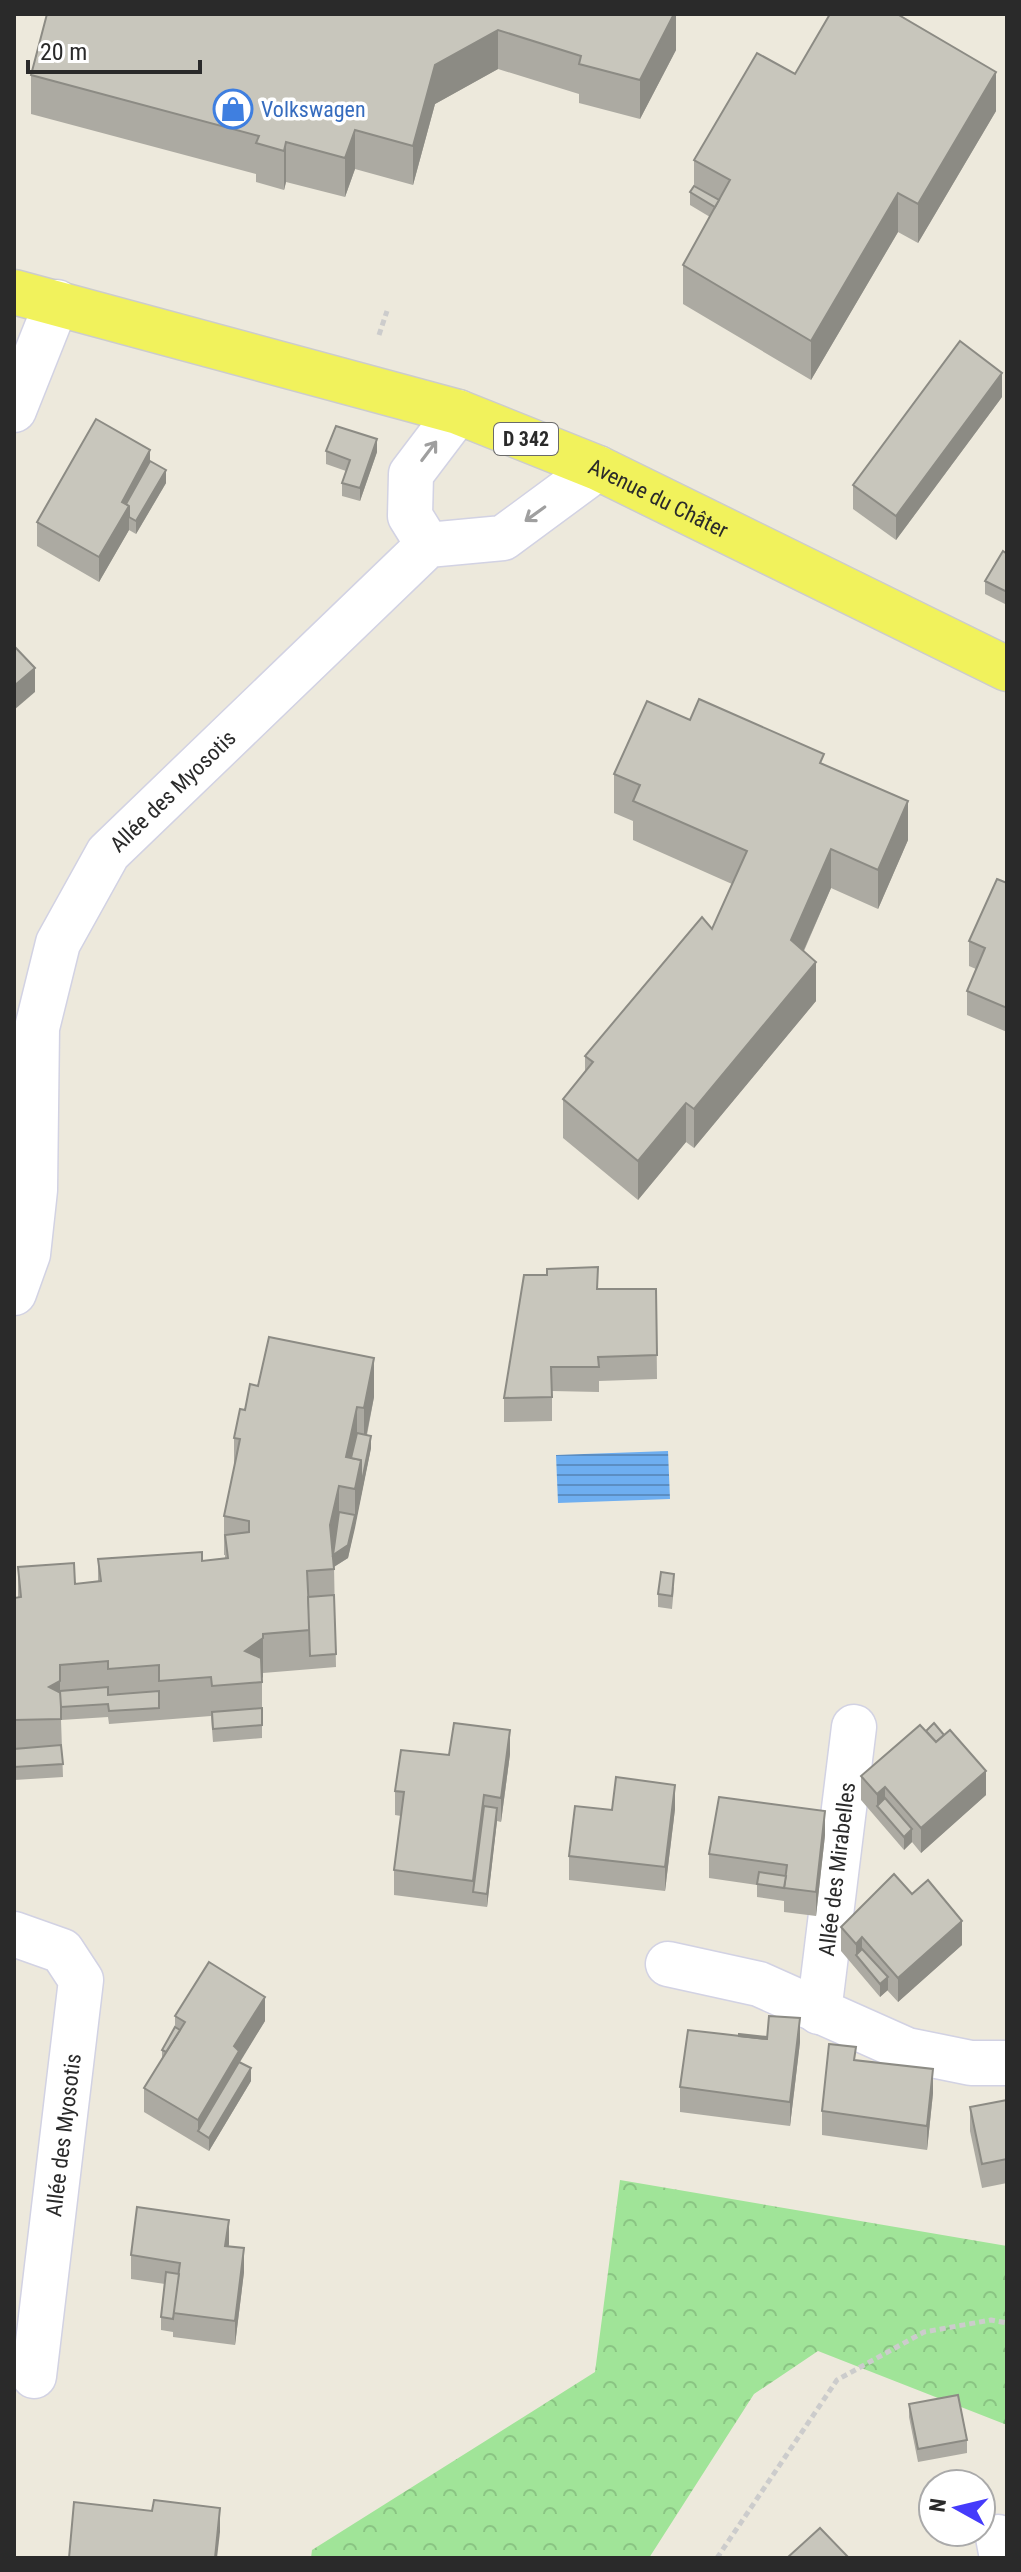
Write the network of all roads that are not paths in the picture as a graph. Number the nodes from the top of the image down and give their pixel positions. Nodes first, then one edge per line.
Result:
1 (14, 292) edge
2 (57, 302) junction
3 (14, 410) edge
4 (458, 412) junction
5 (598, 468) junction
6 (428, 545) junction
7 (1007, 669) edge
8 (14, 1293) edge
9 (854, 1727) dead end
10 (14, 1934) edge
11 (668, 1964) dead end
12 (819, 2012) junction
13 (1007, 2063) edge
14 (34, 2376) dead end

1 - 2 main road, Avenue du Châter / D 342
2 - 3 street
2 - 4 main road, Avenue du Châter / D 342
4 - 5 main road, Avenue du Châter / D 342
6 -> 4 street
5 -> 6 street
5 - 7 main road, Avenue du Châter / D 342
6 - 8 street, Allée des Myosotis
9 - 12 street, Allée des Mirabelles
10 - 14 street, Allée des Myosotis
11 - 12 street
12 - 13 street

